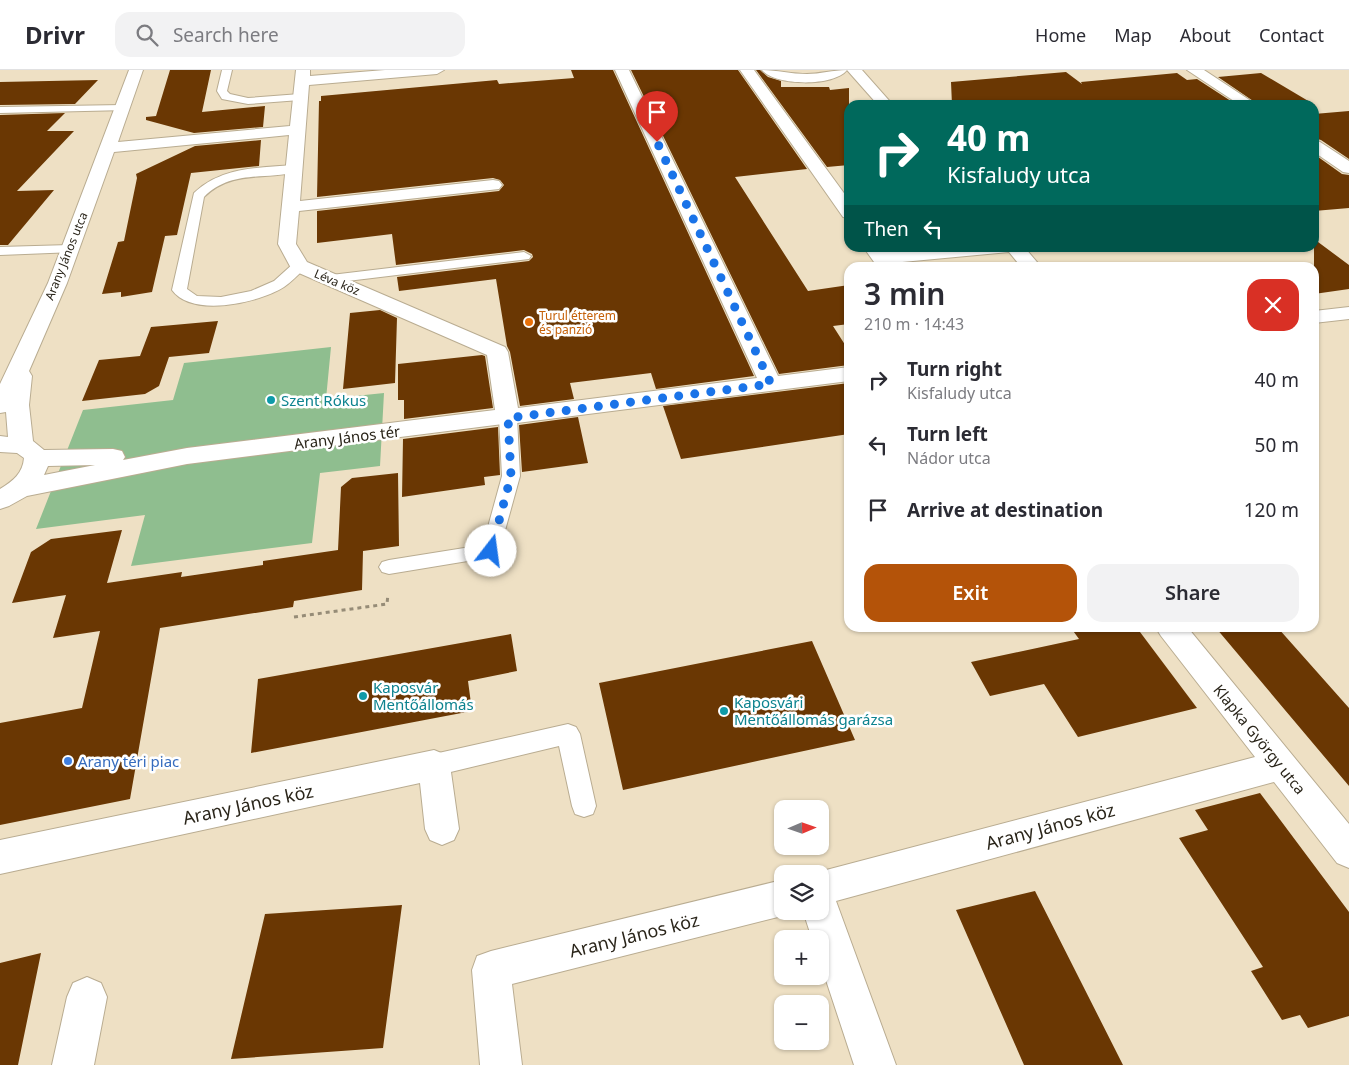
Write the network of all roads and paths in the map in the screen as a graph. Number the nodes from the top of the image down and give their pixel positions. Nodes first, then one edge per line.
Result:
1 (136, 70) edge
2 (227, 70) edge
3 (437, 70) edge
4 (622, 70) edge
5 (840, 70) edge
6 (1194, 70) edge
7 (762, 74) edge
8 (859, 75) edge
9 (826, 76) junction
10 (302, 83) edge
11 (882, 100) edge
12 (1242, 100) edge
13 (122, 108) junction
14 (0, 110) edge
15 (296, 130) junction
16 (108, 148) junction
17 (1319, 149) edge
18 (1349, 168) edge
19 (293, 169) junction
20 (493, 185) dead end
21 (844, 205) edge
22 (290, 207) junction
23 (70, 249) junction
24 (0, 251) edge
25 (876, 252) edge
26 (954, 252) edge
27 (1019, 252) edge
28 (524, 256) dead end
29 (1028, 262) edge
30 (299, 266) junction
31 (331, 279) junction
32 (1349, 314) edge
33 (1319, 317) edge
34 (23, 364) junction
35 (844, 375) edge
36 (771, 384) junction
37 (0, 406) edge
38 (508, 418) junction
39 (19, 449) edge
40 (187, 456) junction
41 (10, 494) edge
42 (389, 566) joint
43 (294, 617) dead end
44 (1174, 632) edge
45 (1281, 764) junction
46 (434, 765) junction
47 (584, 806) dead end
48 (442, 829) dead end
49 (1349, 851) edge
50 (0, 858) edge
51 (829, 886) edge
52 (774, 900) edge
53 (825, 920) edge
54 (87, 997) dead end
55 (74, 1065) edge
56 (501, 1065) edge
57 (876, 1065) edge

1 - 13 street, Arany János utca
2 - 10 lane
3 - 10 street
4 - 36 street
5 - 9 street
6 - 12 street
7 - 9 street
7 - 21 street
8 - 9 street
8 - 11 street
10 - 15 street, Léva köz
13 - 14 lane
13 - 16 street, Arany János utca
15 - 16 street
15 - 19 street, Léva köz
16 - 23 street, Arany János utca
17 - 18 street
19 - 22 street, Léva köz
19 - 30 lane
20 - 22 street
22 - 30 street, Léva köz
23 - 24 lane
23 - 34 street, Arany János utca
25 - 26 street
27 - 29 street
28 - 31 lane
30 - 31 street, Léva köz
31 - 38 street, Léva köz
32 - 33 street
34 - 37 street, Arany János utca
34 - 39 street, Arany János utca
35 - 36 street, Arany János tér
36 - 38 street, Arany János tér
38 - 40 street, Arany János tér
38 - 42 lane
39 - 40 street, Arany János tér
39 - 41 street
40 - 41 street, Arany János tér
42 - 43 path
44 - 45 street, Klapka György utca
45 - 49 street, Klapka György utca
45 - 51 street, Arany János köz
46 - 47 lane
46 - 48 street
46 - 50 street, Arany János köz
52 - 56 street, Arany János köz
53 - 57 street
54 - 55 street

